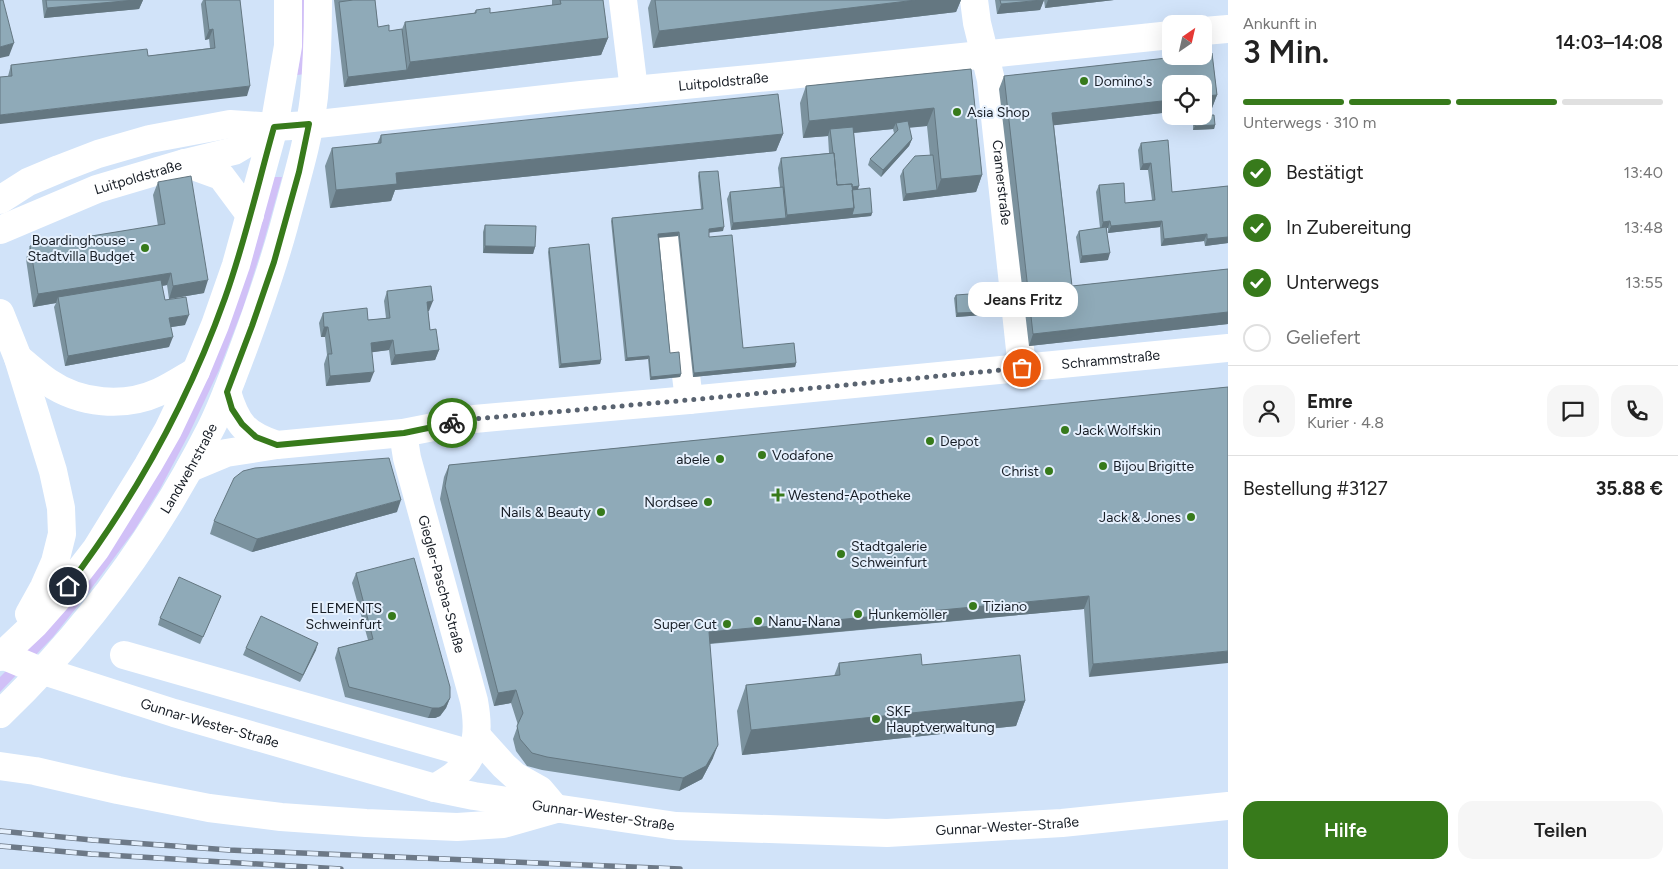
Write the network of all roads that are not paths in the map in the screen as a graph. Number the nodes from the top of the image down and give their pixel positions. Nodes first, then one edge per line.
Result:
1 (288, 0) edge
2 (318, 0) edge
3 (623, 0) edge
4 (974, 0) edge
5 (1228, 29) edge
6 (1212, 30) edge
7 (1162, 36) edge
8 (986, 55) junction
9 (634, 90) junction
10 (309, 124) junction
11 (274, 127) junction
12 (185, 163) junction
13 (0, 200) edge
14 (250, 215) junction
15 (0, 230) edge
16 (670, 244) dead end
17 (1, 318) edge
18 (1228, 348) edge
19 (18, 358) junction
20 (1022, 368) junction
21 (196, 371) junction
22 (227, 392) junction
23 (689, 400) junction
24 (404, 433) junction
25 (277, 445) junction
26 (190, 468) junction
27 (2, 653) edge
28 (124, 655) dead end
29 (0, 714) edge
30 (474, 745) junction
31 (0, 766) edge
32 (435, 788) junction
33 (1228, 806) edge
34 (556, 809) junction

1 - 11 street
2 - 10 street, Landwehrstraße
3 - 9 street
4 - 8 street, Cramerstraße
5 - 6 street
7 - 8 street, Luitpoldstraße
8 - 9 street, Luitpoldstraße
8 - 20 street, Cramerstraße
9 - 10 street, Luitpoldstraße
10 - 11 street, Luitpoldstraße
10 - 22 street, Landwehrstraße
11 - 12 street, Luitpoldstraße
11 - 13 street, Luitpoldstraße
11 - 14 street
12 - 14 street
12 - 15 street, Luitpoldstraße
14 - 21 street
16 - 23 street
17 - 19 street
18 - 20 street, Schrammstraße
19 - 21 street
19 - 27 street
20 - 23 street, Schrammstraße
21 - 27 street
22 - 25 street, Schrammstraße
22 - 26 street, Landwehrstraße
23 - 24 street, Schrammstraße
24 - 25 street, Schrammstraße
24 - 30 street, Giegler-Pascha-Straße
25 - 26 street, Schrammstraße
26 - 29 street, Landwehrstraße
27 - 32 street, Gunnar-Wester-Straße
28 - 30 street
30 - 32 street
30 - 34 street
31 - 34 street
32 - 34 street, Gunnar-Wester-Straße
33 - 34 street, Gunnar-Wester-Straße

